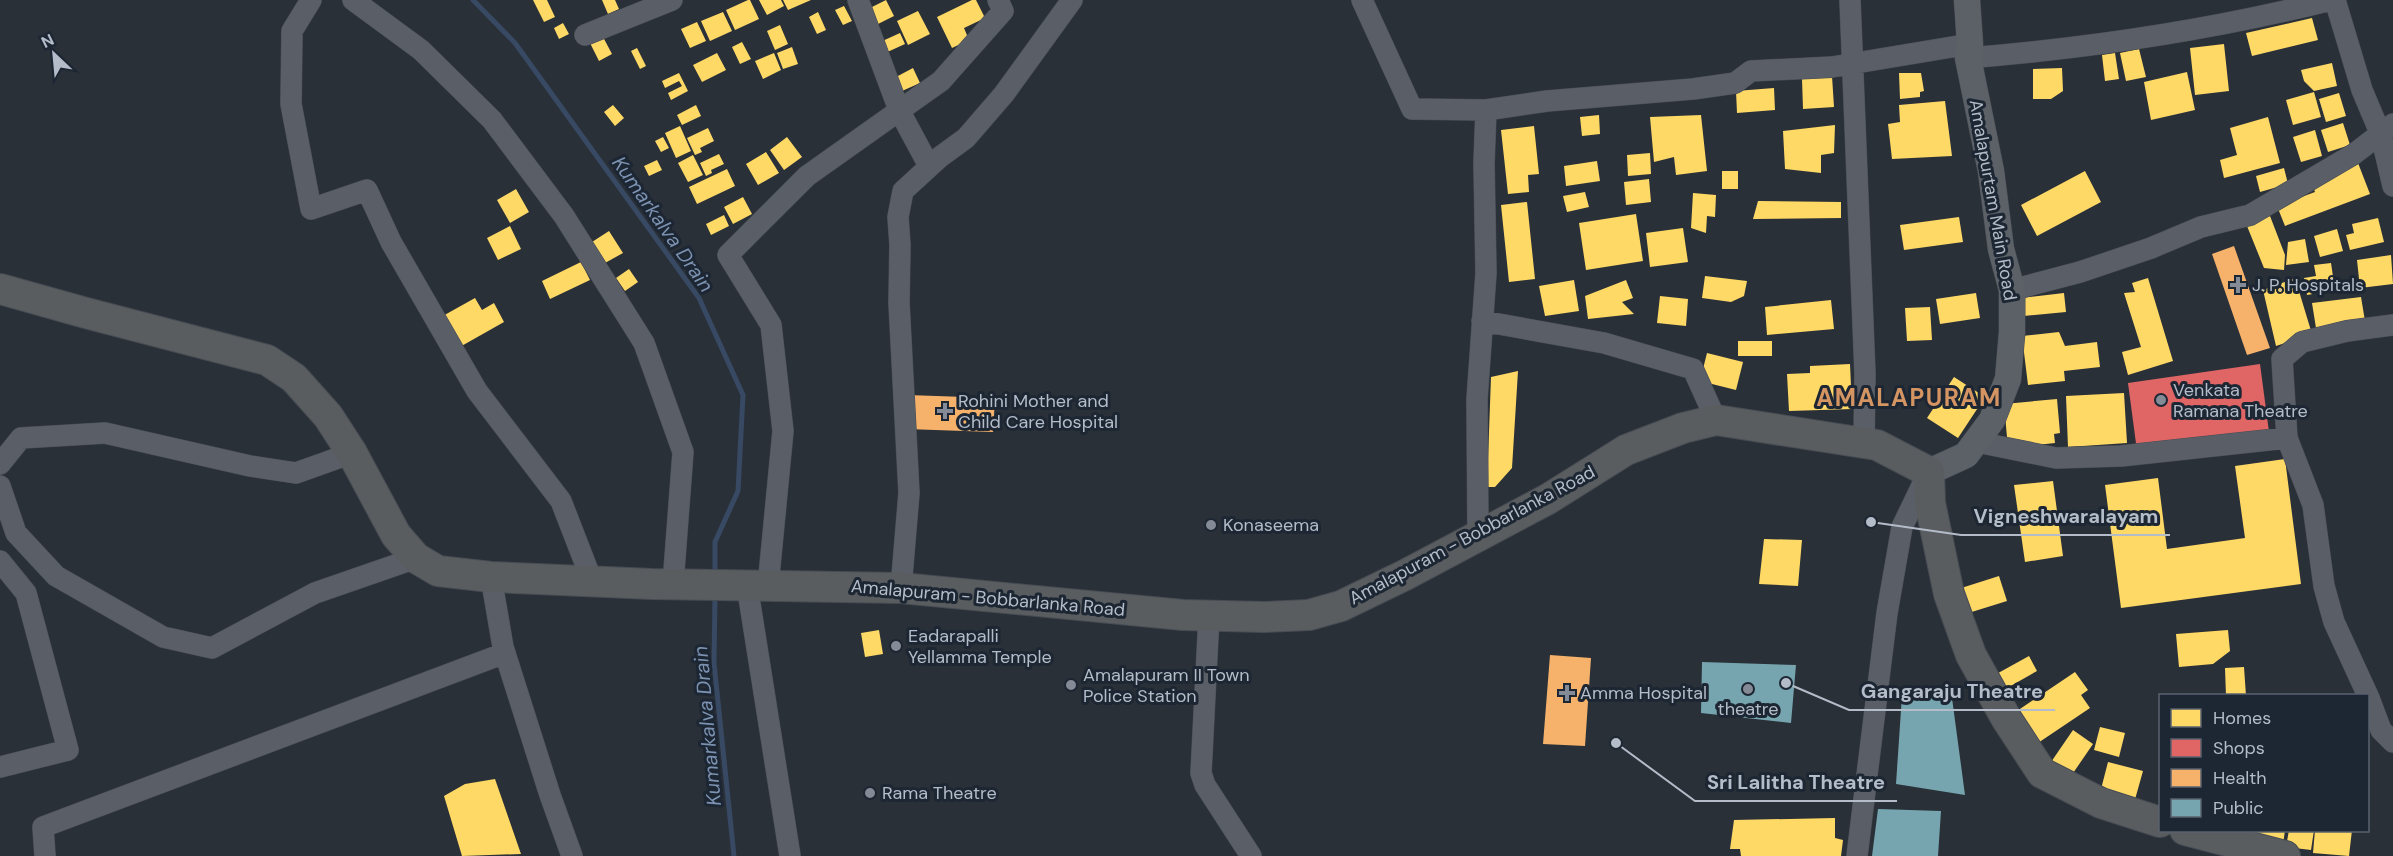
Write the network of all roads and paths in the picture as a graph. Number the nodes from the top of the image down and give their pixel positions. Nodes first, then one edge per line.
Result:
1 (311, 0) edge
2 (353, 0) edge
3 (672, 0) edge
4 (858, 0) edge
5 (998, 0) edge
6 (1072, 0) edge
7 (1362, 0) edge
8 (1850, 0) edge
9 (1967, 0) edge
10 (2333, 0) edge
11 (585, 35) dead end
12 (1969, 51) junction
13 (1852, 64) junction
14 (899, 110) junction
15 (1486, 110) junction
16 (2387, 130) edge
17 (929, 166) junction
18 (2393, 186) edge
19 (0, 289) edge
20 (2012, 290) junction
21 (1482, 321) junction
22 (2393, 325) edge
23 (1716, 420) junction
24 (2287, 438) junction
25 (1977, 442) junction
26 (1863, 443) junction
27 (352, 453) junction
28 (2, 460) edge
29 (1929, 472) junction
30 (0, 486) edge
31 (1478, 537) junction
32 (416, 558) junction
33 (0, 561) edge
34 (491, 577) junction
35 (592, 581) junction
36 (673, 584) junction
37 (736, 585) junction
38 (901, 588) junction
39 (1209, 616) junction
40 (505, 653) junction
41 (2367, 694) edge
42 (2369, 698) edge
43 (2393, 742) edge
44 (0, 767) edge
45 (2159, 822) edge
46 (2189, 832) edge
47 (45, 856) edge
48 (572, 856) edge
49 (790, 856) edge
50 (1251, 856) edge
51 (1857, 856) edge
52 (2285, 856) edge

1 - 35 street
2 - 36 street
3 - 11 street
4 - 14 street
5 - 14 street
6 - 17 street
7 - 15 street
8 - 13 street
9 - 12 main road, Amalapurtam Main Road
10 - 12 street
10 - 16 street
12 - 13 street
12 - 20 main road, Amalapurtam Main Road
13 - 15 street
13 - 26 street
14 - 17 street
14 - 37 street
15 - 21 street
16 - 18 street
16 - 20 street
17 - 38 street
19 - 27 highway, Amalapuram - Bobbarlanka Road
20 - 25 main road, Amalapurtam Main Road
21 - 23 street
21 - 31 street
22 - 24 street
23 - 26 highway, Amalapuram - Bobbarlanka Road
23 - 31 highway, Amalapuram - Bobbarlanka Road
24 - 25 street
24 - 41 street
25 - 29 main road, Amalapurtam Main Road
26 - 29 highway, Amalapuram - Bobbarlanka Road
27 - 28 street
27 - 32 highway, Amalapuram - Bobbarlanka Road
29 - 45 highway
29 - 51 street
30 - 32 street
31 - 39 highway, Amalapuram - Bobbarlanka Road
32 - 34 highway, Amalapuram - Bobbarlanka Road
33 - 44 street
34 - 35 highway, Amalapuram - Bobbarlanka Road
34 - 40 street
35 - 36 highway, Amalapuram - Bobbarlanka Road
36 - 37 highway, Amalapuram - Bobbarlanka Road
37 - 38 highway, Amalapuram - Bobbarlanka Road
37 - 49 street
38 - 39 highway, Amalapuram - Bobbarlanka Road
39 - 50 street
40 - 47 street
40 - 48 street
42 - 43 street
46 - 52 highway

